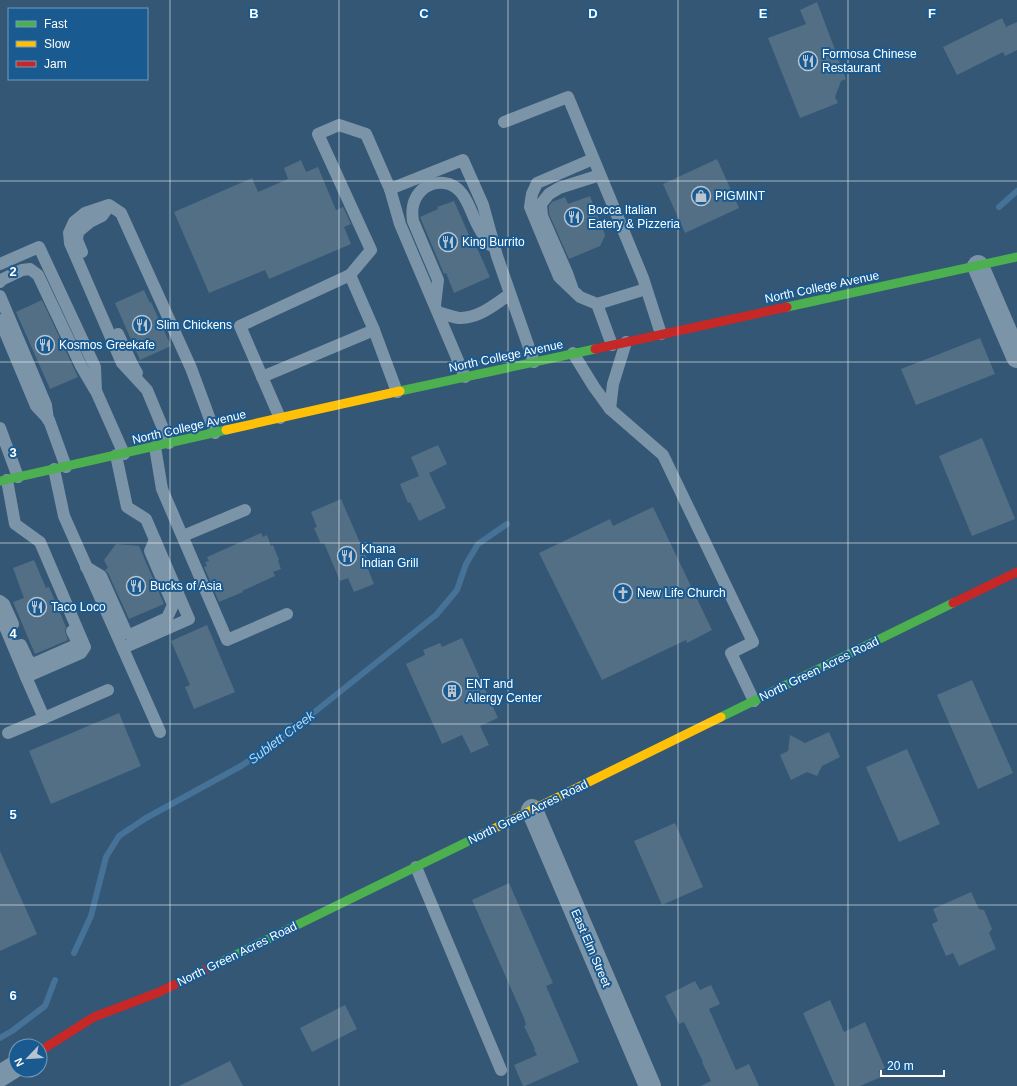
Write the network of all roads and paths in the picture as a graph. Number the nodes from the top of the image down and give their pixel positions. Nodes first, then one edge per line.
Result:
1 (504, 122) dead end
2 (593, 159) junction
3 (600, 176) junction
4 (390, 189) junction
5 (497, 256) junction
6 (1017, 257) edge
7 (0, 264) edge
8 (978, 266) junction
9 (350, 275) junction
10 (0, 282) edge
11 (646, 288) junction
12 (572, 290) junction
13 (510, 294) junction
14 (0, 296) edge
15 (597, 304) junction
16 (436, 309) junction
17 (0, 320) edge
18 (374, 330) junction
19 (661, 334) junction
20 (626, 342) junction
21 (612, 345) junction
22 (573, 353) junction
23 (1017, 357) edge
24 (534, 362) junction
25 (262, 377) junction
26 (465, 377) junction
27 (96, 391) junction
28 (397, 392) junction
29 (610, 409) junction
30 (280, 418) junction
31 (49, 420) junction
32 (0, 428) edge
33 (215, 433) junction
34 (169, 443) junction
35 (155, 447) junction
36 (120, 454) junction
37 (60, 468) junction
38 (8, 480) edge
39 (245, 510) dead end
40 (183, 536) junction
41 (155, 540) junction
42 (86, 567) junction
43 (1017, 572) edge
44 (60, 588) junction
45 (0, 601) edge
46 (286, 614) dead end
47 (0, 615) edge
48 (123, 648) junction
49 (26, 677) junction
50 (108, 690) dead end
51 (754, 701) junction
52 (44, 718) junction
53 (160, 732) dead end
54 (8, 733) dead end
55 (532, 810) junction
56 (416, 867) junction
57 (48, 1046) edge
58 (501, 1070) dead end
59 (650, 1086) edge

1 - 2 lane
2 - 3 lane
2 - 12 lane
3 - 11 lane
3 - 12 lane
4 - 5 lane
4 - 9 lane
4 - 16 lane
5 - 13 lane
5 - 16 lane
6 - 8 street, North College Avenue
7 - 27 lane
8 - 19 street, North College Avenue
8 - 23 street
9 - 18 lane
9 - 25 lane
10 - 27 lane
11 - 15 lane
11 - 19 lane
12 - 15 lane
13 - 16 lane
13 - 24 lane
14 - 31 lane
15 - 21 lane
16 - 26 lane
17 - 31 lane
18 - 25 lane
18 - 28 lane
19 - 20 street, North College Avenue
20 - 21 street, North College Avenue
20 - 29 lane
21 - 22 street, North College Avenue
22 - 24 street, North College Avenue
22 - 29 lane
24 - 26 street, North College Avenue
25 - 30 lane
26 - 28 street, North College Avenue
27 - 36 lane
28 - 30 street, North College Avenue
29 - 51 lane
30 - 33 street, North College Avenue
31 - 37 lane
32 - 38 lane
33 - 34 street, North College Avenue
33 - 34 lane
34 - 35 street, North College Avenue
35 - 36 street, North College Avenue
35 - 40 lane
36 - 37 street, North College Avenue
36 - 41 lane
37 - 38 street, North College Avenue
37 - 42 lane
38 - 44 lane
39 - 40 lane
40 - 46 lane
41 - 42 lane
41 - 48 lane
42 - 48 lane
43 - 51 street, North Green Acres Road
44 - 45 lane
44 - 49 lane
47 - 49 lane
48 - 53 lane
49 - 52 lane
50 - 52 lane
51 - 55 street, North Green Acres Road
52 - 54 lane
55 - 56 street, North Green Acres Road
55 - 59 street, East Elm Street
56 - 57 street, North Green Acres Road
56 - 58 lane

